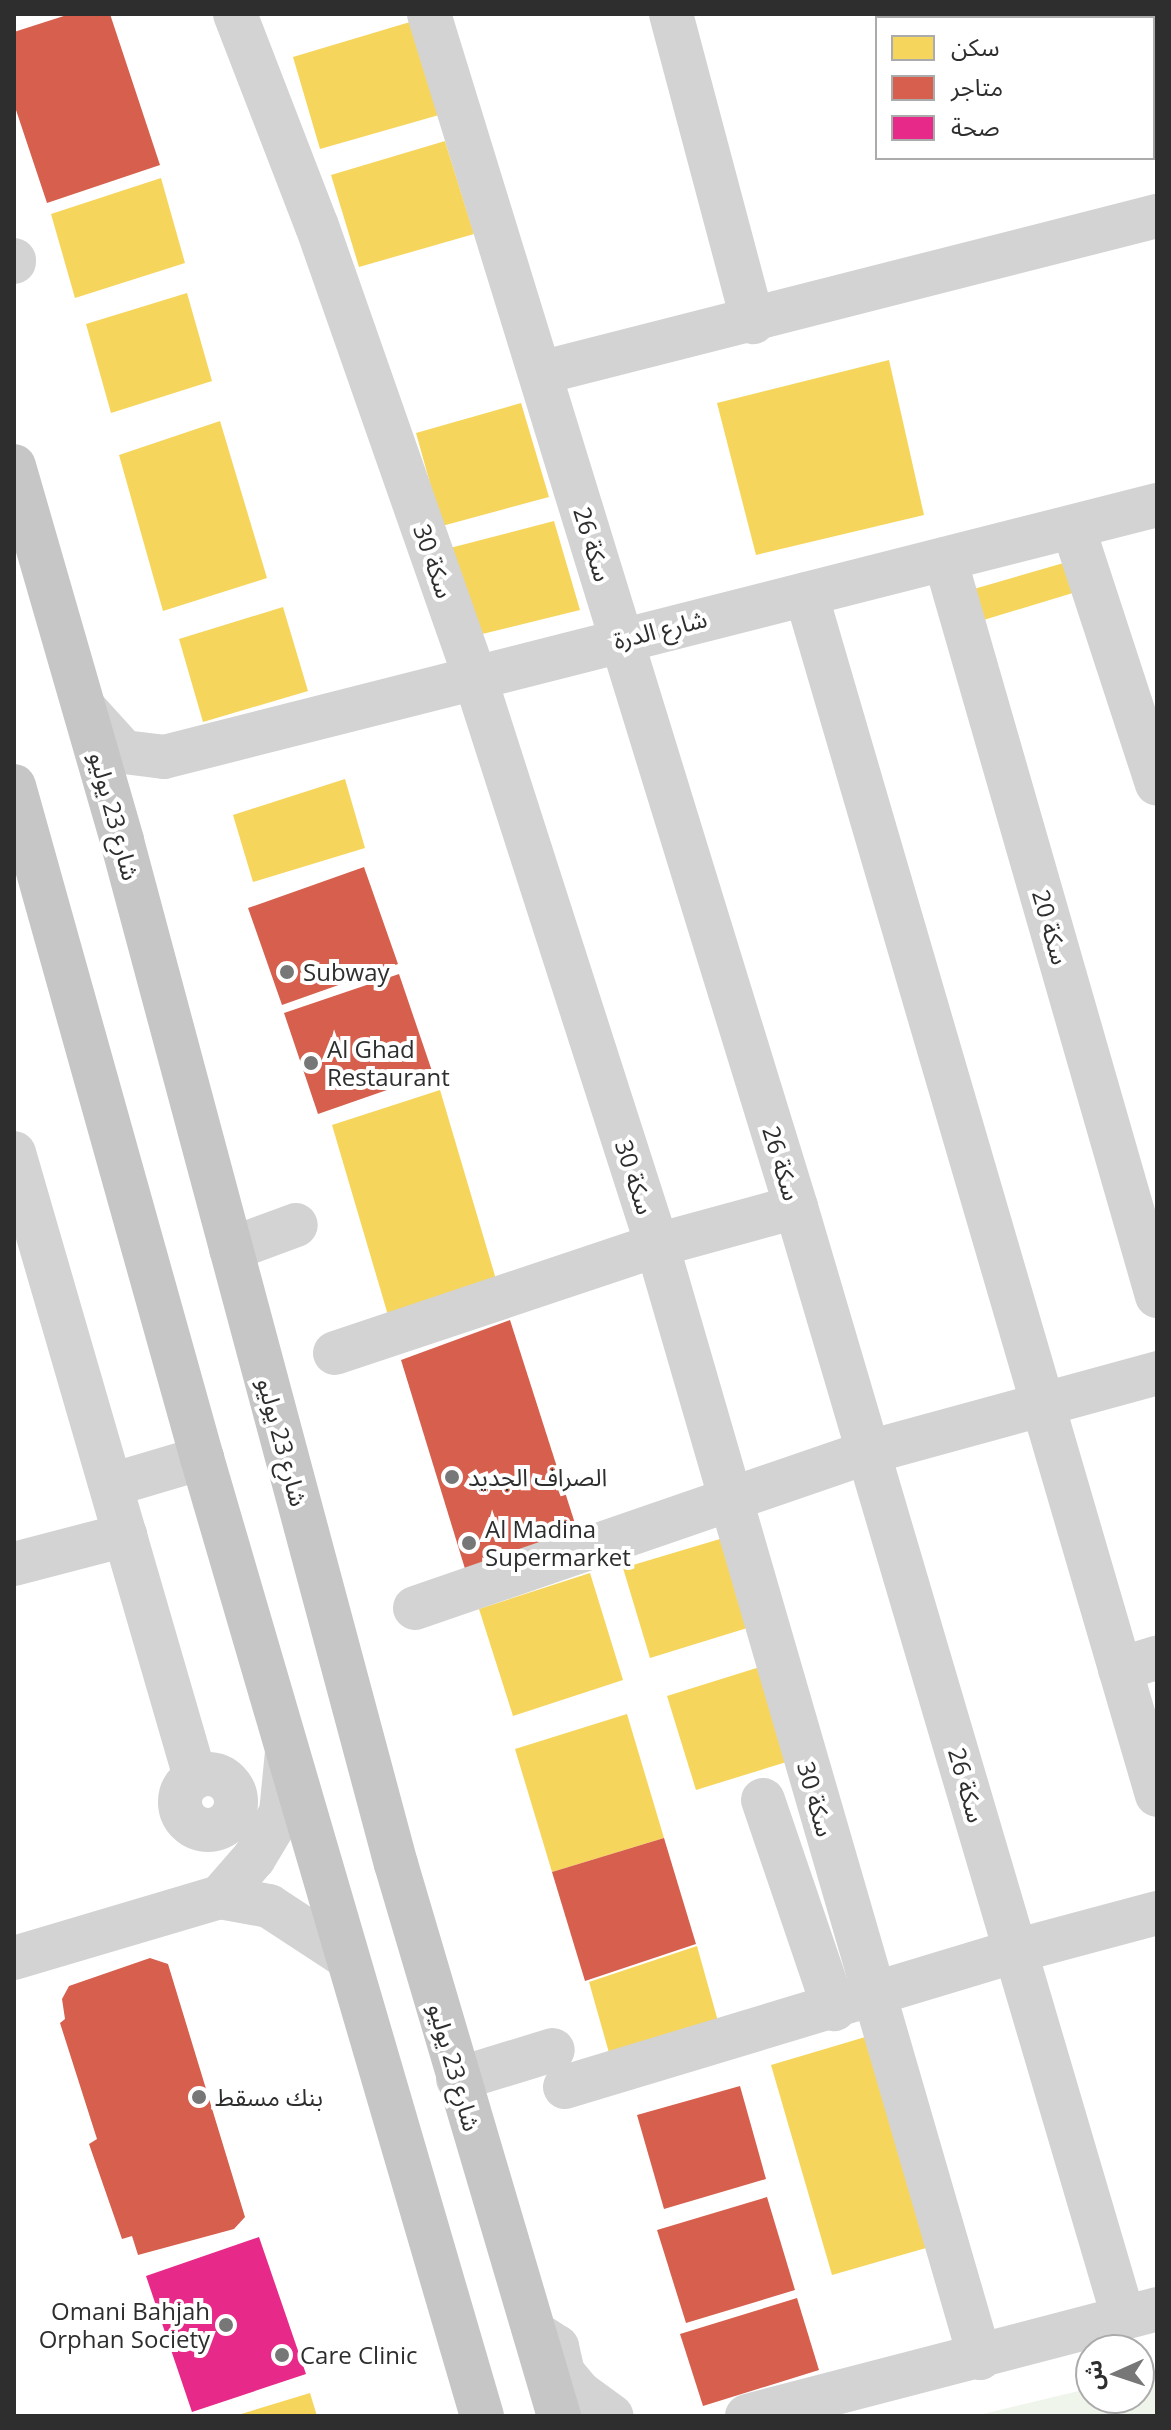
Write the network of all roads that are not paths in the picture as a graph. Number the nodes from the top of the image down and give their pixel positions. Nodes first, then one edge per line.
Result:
1 (235, 14) edge
2 (429, 14) edge
3 (671, 14) edge
4 (1157, 216) edge
5 (753, 322) junction
6 (540, 373) junction
7 (14, 466) edge
8 (1157, 505) edge
9 (1073, 527) junction
10 (945, 559) junction
11 (806, 594) junction
12 (621, 637) junction
13 (475, 678) junction
14 (85, 709) junction
15 (164, 757) junction
16 (1157, 784) edge
17 (14, 786) edge
18 (122, 841) junction
19 (14, 1153) edge
20 (796, 1207) junction
21 (296, 1225) dead end
22 (657, 1245) junction
23 (231, 1249) junction
24 (1157, 1296) edge
25 (335, 1353) dead end
26 (1157, 1373) edge
27 (1043, 1405) junction
28 (869, 1452) junction
29 (202, 1458) junction
30 (111, 1485) junction
31 (731, 1503) junction
32 (125, 1535) junction
33 (14, 1564) edge
34 (415, 1608) dead end
35 (1139, 1664) edge
36 (287, 1752) junction
37 (195, 1777) dead end
38 (1157, 1795) edge
39 (763, 1800) dead end
40 (220, 1897) junction
41 (1157, 1913) edge
42 (1015, 1951) junction
43 (345, 1956) junction
44 (14, 1958) edge
45 (854, 2003) junction
46 (458, 2079) junction
47 (1140, 2313) edge
48 (533, 2331) junction
49 (980, 2358) junction
50 (786, 2411) edge
51 (482, 2416) edge
52 (559, 2416) edge
53 (612, 2416) edge
54 (747, 2416) edge

1 - 13 street, سكة 30
2 - 6 street, سكة 26
3 - 5 street
4 - 5 street
5 - 6 street
6 - 12 street, سكة 26
7 - 14 main road, شارع 23 يوليو
8 - 9 street, شارع الدرة
9 - 10 street, شارع الدرة
9 - 16 street
10 - 11 street, شارع الدرة
10 - 24 street, سكة 20
11 - 12 street, شارع الدرة
11 - 27 street
12 - 13 street, شارع الدرة
12 - 20 street, سكة 26
13 - 15 street, شارع الدرة
13 - 22 street, سكة 30
14 - 15 street, شارع الدرة
14 - 18 main road, شارع 23 يوليو
15 - 18 street, شارع الدرة
17 - 29 main road
18 - 23 main road, شارع 23 يوليو
19 - 30 street
20 - 22 street
20 - 28 street, سكة 26
21 - 23 street
22 - 25 street
22 - 31 street, سكة 30
23 - 46 main road, شارع 23 يوليو
26 - 27 street
27 - 28 street
27 - 35 street
28 - 31 street
28 - 42 street, سكة 26
29 - 30 street
29 - 36 main road
30 - 32 street
31 - 34 street
31 - 45 street, سكة 30
32 - 33 street
32 - 37 street
35 - 38 street
36 - 40 street
36 - 43 main road
39 - 45 street
40 - 43 street
40 - 44 street
41 - 42 street
42 - 45 street
42 - 47 street, سكة 26
43 - 51 main road
45 - 46 street
45 - 49 street, سكة 30
46 - 48 main road, شارع 23 يوليو
47 - 49 street
48 - 52 main road, شارع 23 يوليو
48 - 53 street
49 - 50 street
50 - 54 street

